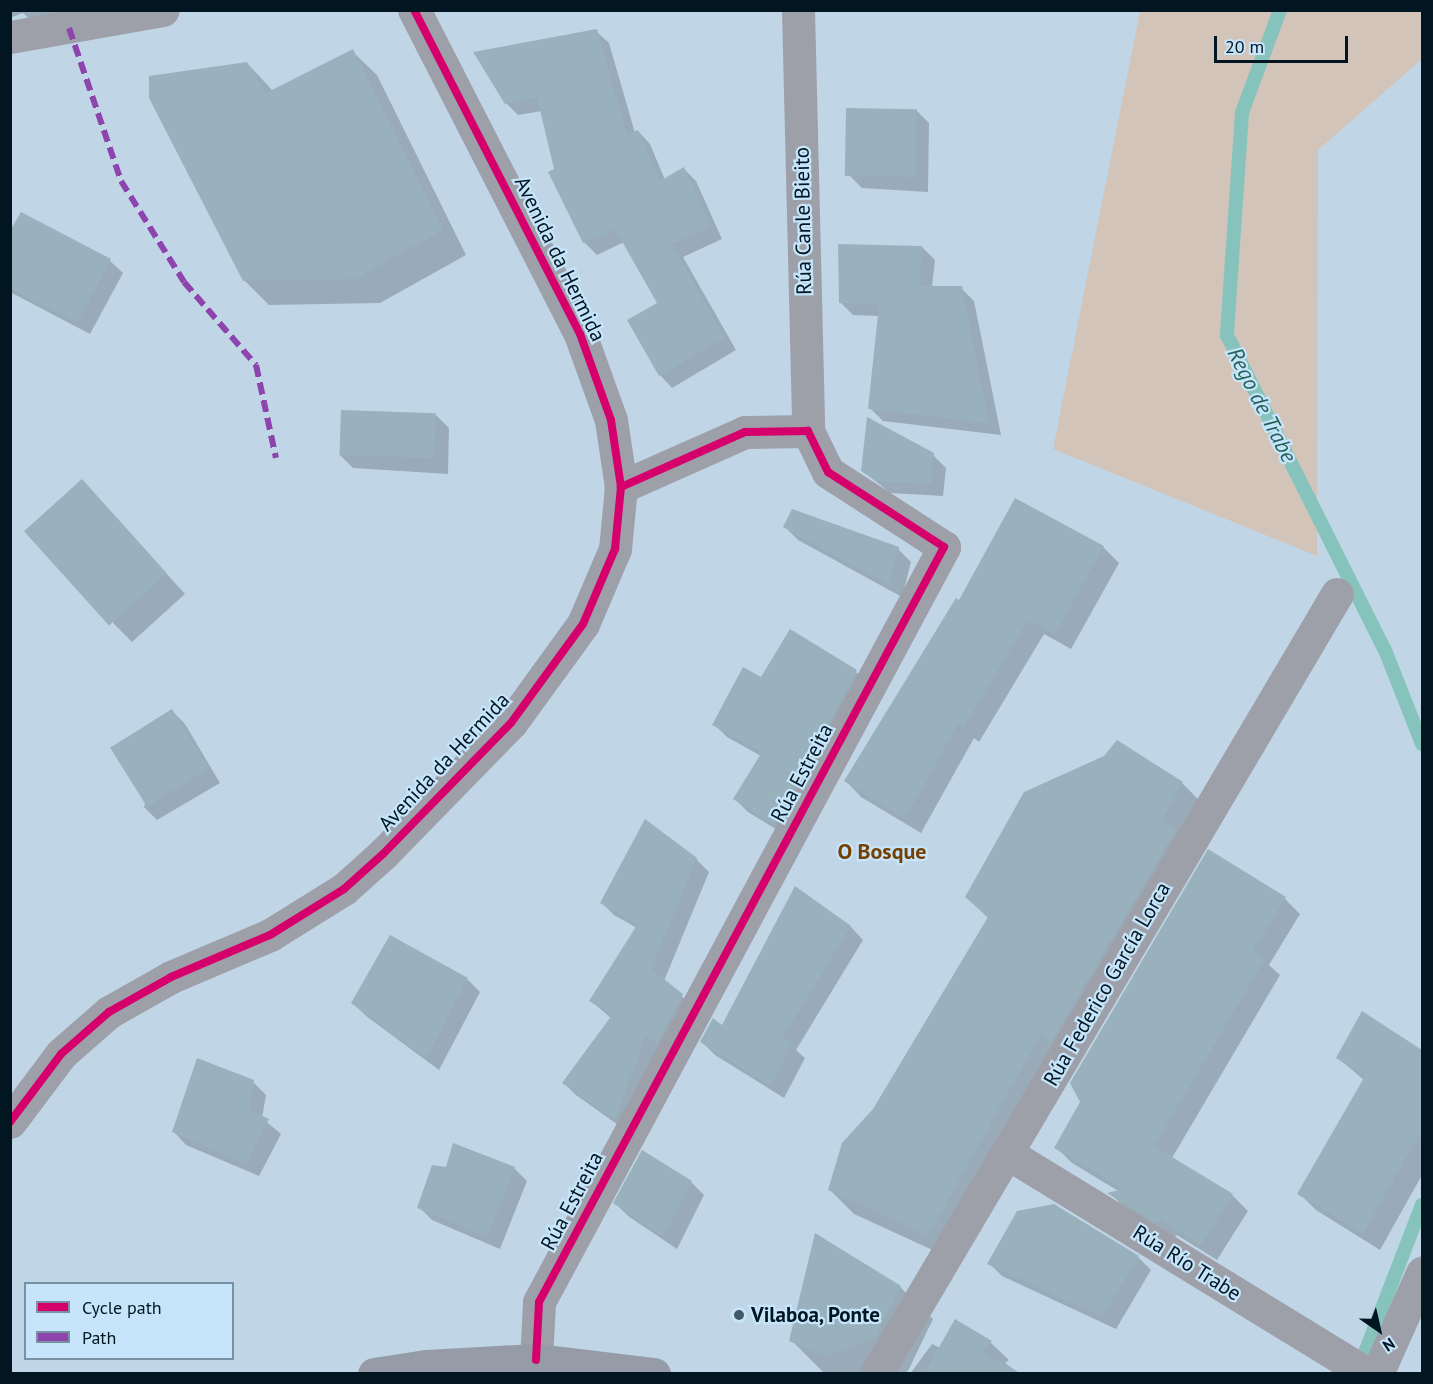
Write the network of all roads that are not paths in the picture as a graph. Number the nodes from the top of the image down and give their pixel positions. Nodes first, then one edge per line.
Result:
1 (163, 10) edge
2 (414, 10) edge
3 (798, 10) edge
4 (10, 37) edge
5 (808, 431) junction
6 (621, 487) junction
7 (1337, 594) dead end
8 (10, 1122) edge
9 (1008, 1153) junction
10 (1422, 1273) edge
11 (536, 1360) junction
12 (492, 1368) edge
13 (374, 1374) edge
14 (654, 1374) edge
15 (876, 1374) edge
16 (1367, 1374) edge
17 (1377, 1374) edge

1 - 4 street
2 - 6 street, Avenida da Hermida
3 - 5 street, Rúa Canle Bieito
5 - 6 street
5 - 11 street, Rúa Estreita
6 - 8 street, Avenida da Hermida
7 - 9 street, Rúa Federico García Lorca
9 - 15 street, Rúa Federico García Lorca
9 - 16 street, Rúa Río Trabe
10 - 17 street
11 - 12 highway
11 - 14 highway
12 - 13 highway

